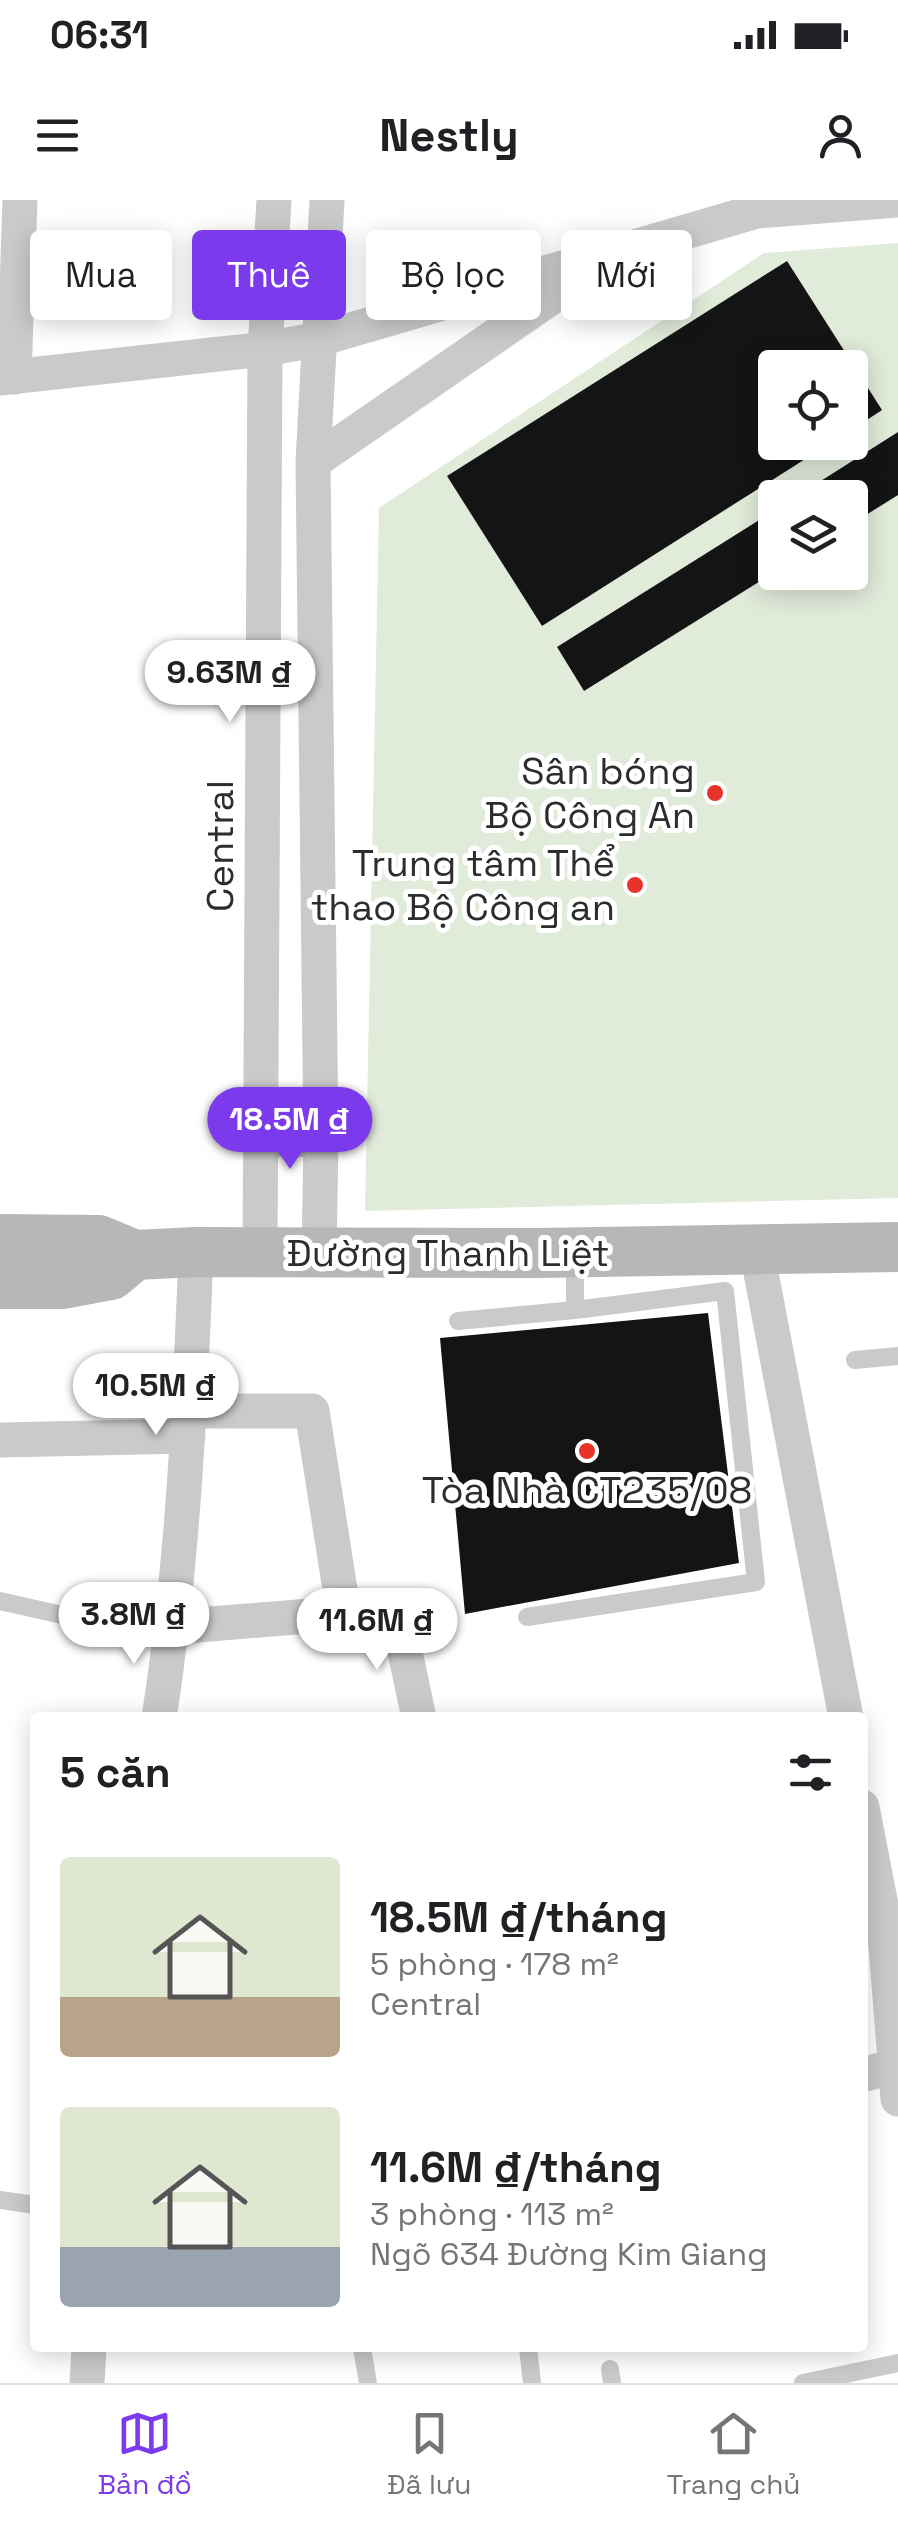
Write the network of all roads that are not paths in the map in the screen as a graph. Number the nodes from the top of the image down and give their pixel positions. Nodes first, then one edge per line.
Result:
1 (20, 200) edge
2 (274, 200) edge
3 (326, 200) edge
4 (898, 200) edge
5 (757, 206) edge
6 (686, 230) edge
7 (561, 269) edge
8 (561, 291) edge
9 (320, 339) junction
10 (265, 348) junction
11 (7, 377) edge
12 (313, 462) junction
13 (260, 1139) junction
14 (321, 1140) junction
15 (0, 1239) edge
16 (898, 1248) edge
17 (196, 1252) junction
18 (260, 1252) junction
19 (757, 1252) junction
20 (574, 1253) junction
21 (319, 1254) junction
22 (136, 1255) junction
23 (0, 1284) edge
24 (575, 1310) junction
25 (458, 1321) dead end
26 (898, 1356) edge
27 (855, 1360) dead end
28 (189, 1424) junction
29 (0, 1440) edge
30 (0, 1601) edge
31 (344, 1615) junction
32 (527, 1617) dead end
33 (173, 1627) junction
34 (160, 1712) edge
35 (418, 1712) edge
36 (845, 1712) edge
37 (868, 1870) edge
38 (873, 1923) edge
39 (888, 2076) edge
40 (0, 2200) edge
41 (30, 2205) edge
42 (89, 2352) edge
43 (363, 2352) edge
44 (528, 2352) edge
45 (898, 2363) edge
46 (87, 2383) edge
47 (368, 2383) edge
48 (532, 2383) edge
49 (803, 2383) edge

1 - 11 street
2 - 10 street, Central
3 - 9 street
4 - 5 street
5 - 6 street
7 - 9 street
8 - 12 street
9 - 10 street
9 - 12 street
10 - 11 street
10 - 13 street, Central
12 - 14 street
13 - 14 street
13 - 18 street, Central
14 - 21 street
15 - 22 street, Đường Thanh Liệt
16 - 19 street, Đường Thanh Liệt
17 - 18 street, Đường Thanh Liệt
17 - 22 street, Đường Thanh Liệt
17 - 28 street
18 - 21 street, Đường Thanh Liệt
19 - 20 street, Đường Thanh Liệt
19 - 36 street
20 - 21 street, Đường Thanh Liệt
20 - 24 lane
22 - 23 street
24 - 25 lane
24 - 32 lane
26 - 27 lane
28 - 29 street
28 - 31 street
28 - 33 street
30 - 33 lane
31 - 33 street
31 - 35 street
33 - 34 street
37 - 38 street
38 - 39 street
40 - 41 lane
42 - 46 street
43 - 47 lane
44 - 48 lane
45 - 49 lane

